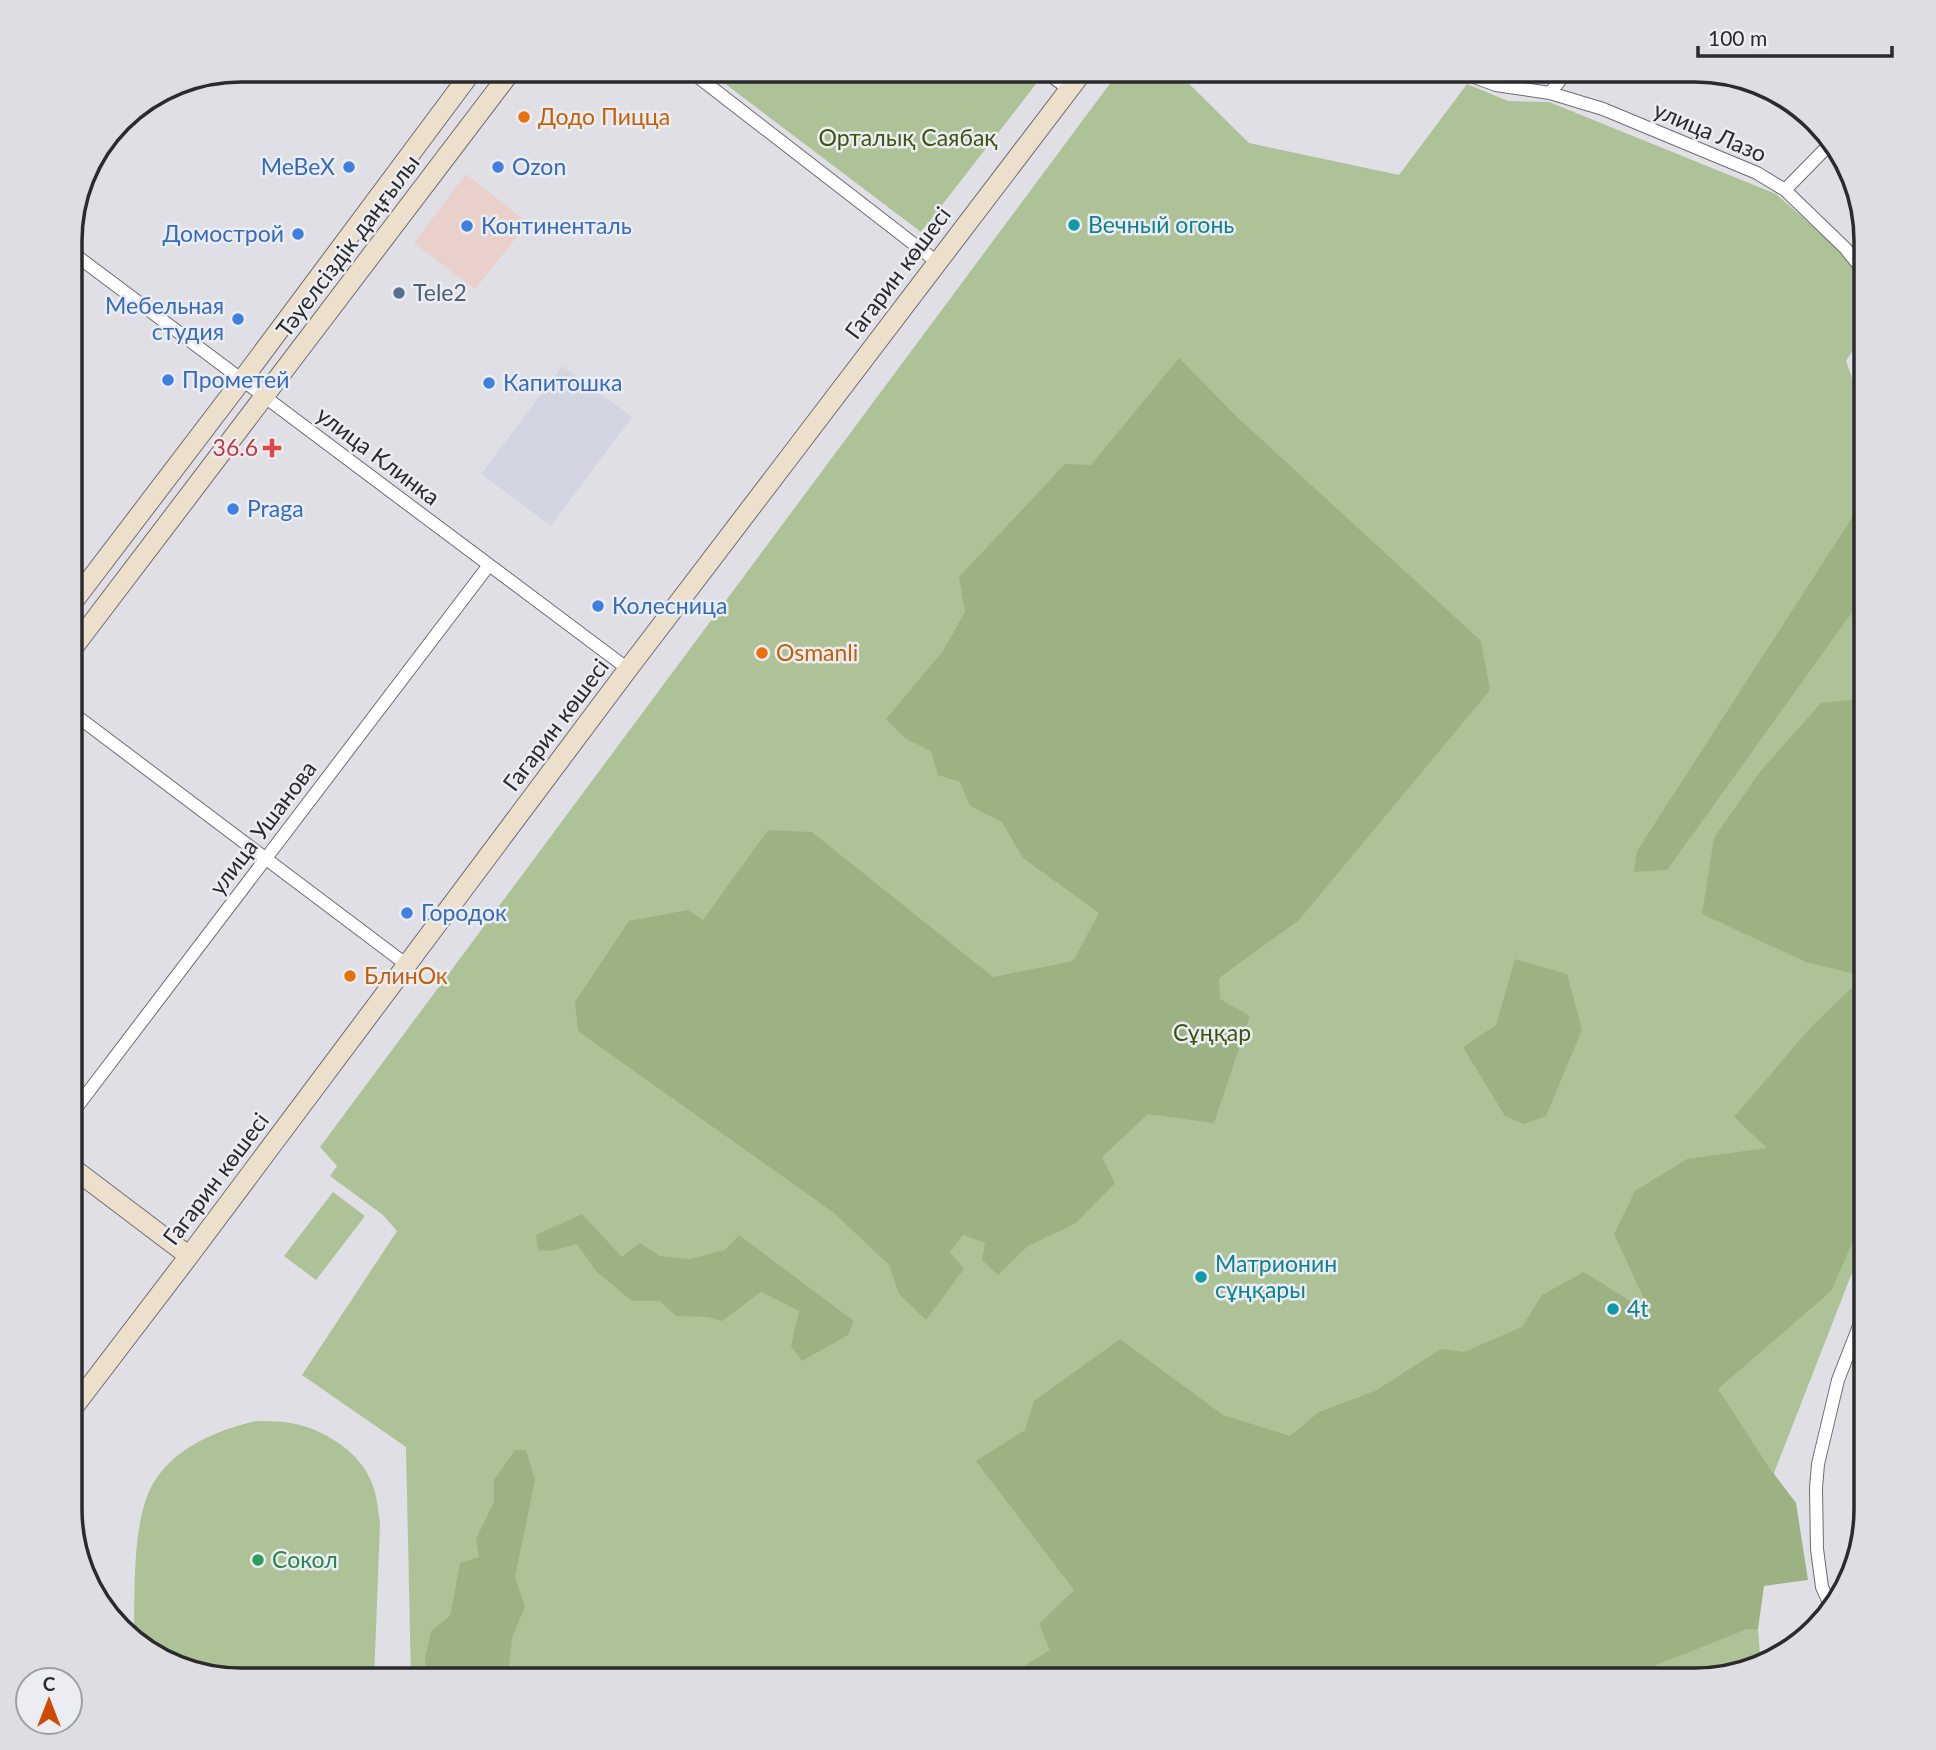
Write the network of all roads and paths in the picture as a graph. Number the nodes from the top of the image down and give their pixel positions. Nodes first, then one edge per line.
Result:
1 (1060, 82) edge
2 (1074, 82) edge
3 (1488, 82) edge
4 (1559, 82) edge
5 (463, 83) edge
6 (502, 83) edge
7 (705, 83) edge
8 (1069, 89) junction
9 (1550, 93) junction
10 (1825, 149) edge
11 (1785, 190) junction
12 (1853, 258) edge
13 (83, 261) edge
14 (937, 262) junction
15 (242, 380) junction
16 (264, 397) junction
17 (489, 565) junction
18 (83, 589) edge
19 (83, 635) edge
20 (628, 669) junction
21 (83, 721) edge
22 (266, 859) junction
23 (407, 965) junction
24 (83, 1099) edge
25 (83, 1176) edge
26 (189, 1256) junction
27 (1854, 1339) edge
28 (83, 1395) edge
29 (1827, 1597) edge

1 - 8 street
2 - 8 street, Гагарин көшесі
3 - 9 street, улица Лазо
4 - 9 street
5 - 15 street, Тәуелсіздік даңғылы
6 - 16 street, Тәуелсіздік даңғылы
7 - 14 street
8 - 14 street, Гагарин көшесі
9 - 11 street, улица Лазо
10 - 11 street
11 - 12 street, улица Лазо
13 - 15 street, улица Клинка
14 - 20 street, Гагарин көшесі
15 - 16 street, улица Клинка
15 - 18 street, Тәуелсіздік даңғылы
16 - 17 street, улица Клинка
16 - 19 street, Тәуелсіздік даңғылы
17 - 20 street, улица Клинка
17 - 22 street, улица Ушанова
20 - 23 street, Гагарин көшесі
21 - 22 street
22 - 23 street
22 - 24 street, улица Ушанова
23 - 26 street, Гагарин көшесі
25 - 26 street
26 - 28 street, Гагарин көшесі
27 - 29 street

